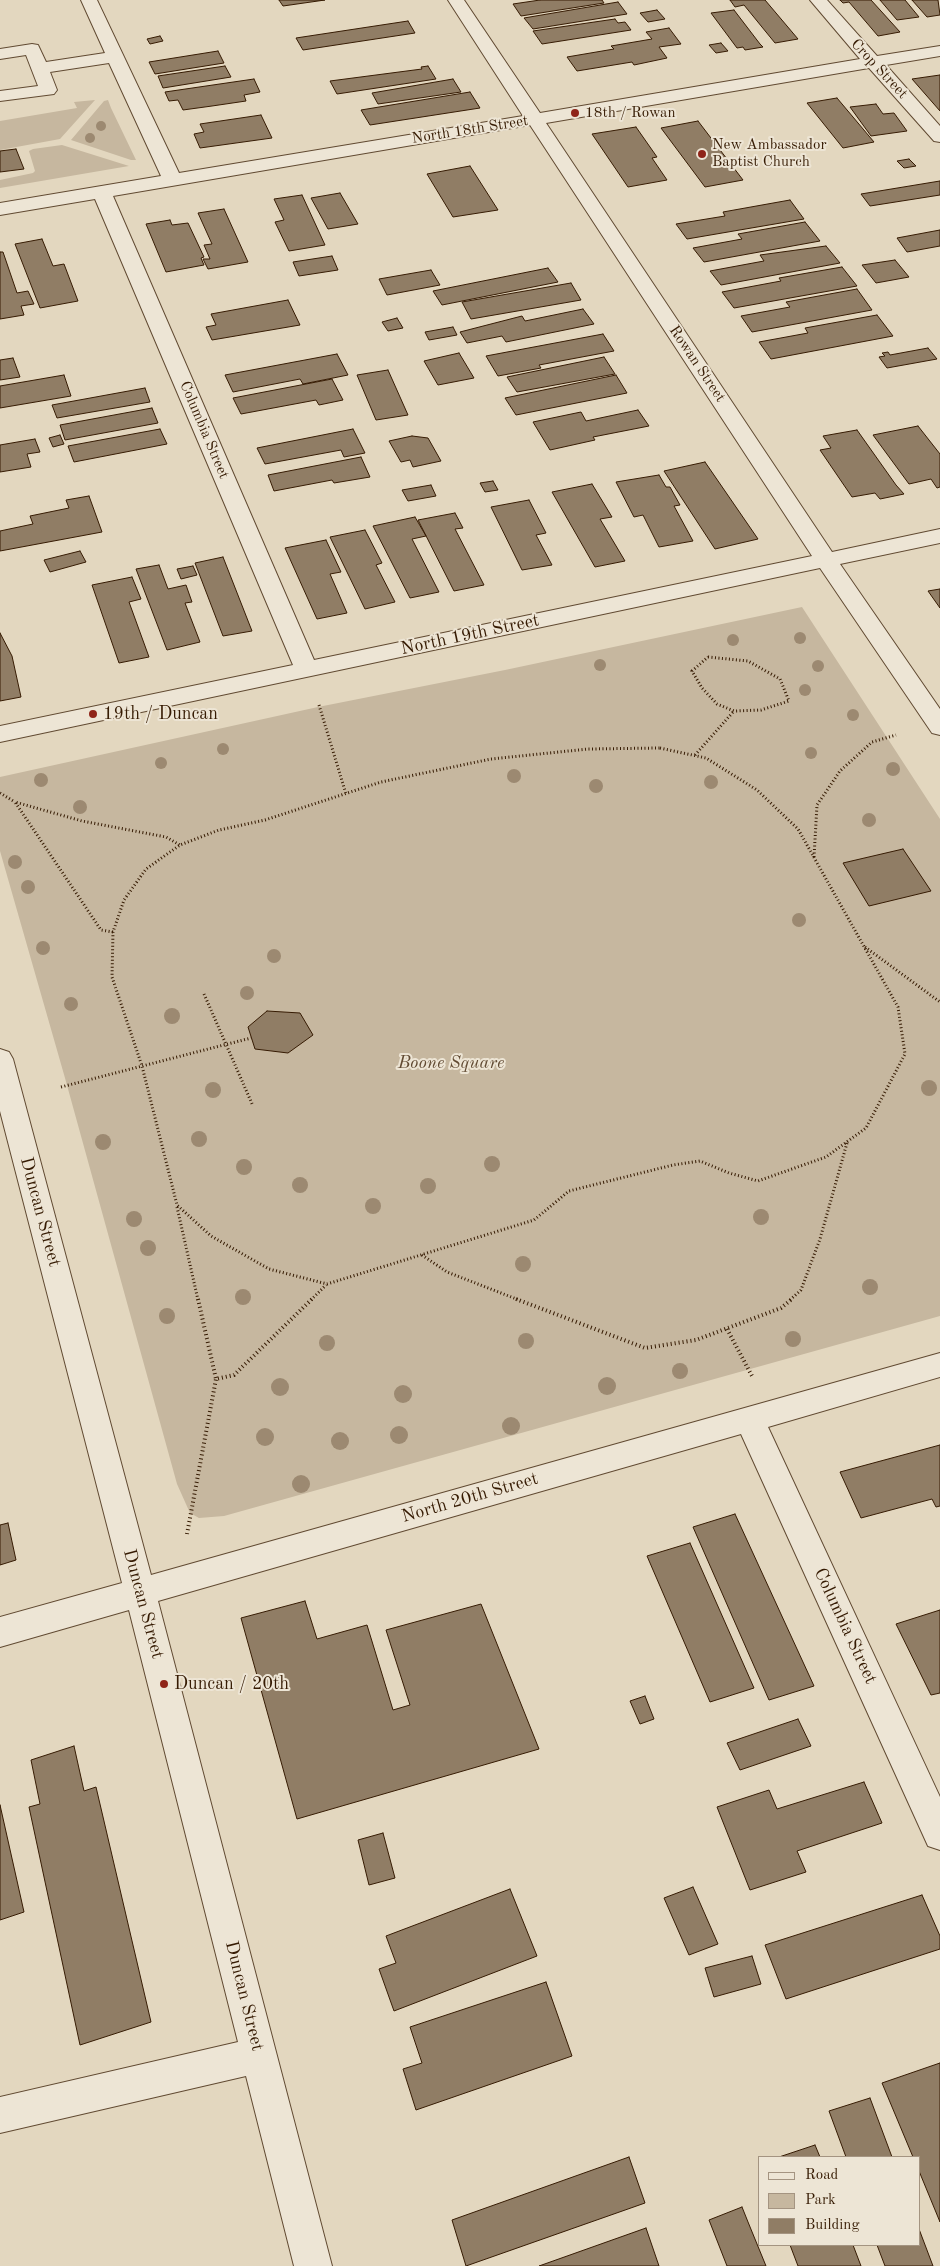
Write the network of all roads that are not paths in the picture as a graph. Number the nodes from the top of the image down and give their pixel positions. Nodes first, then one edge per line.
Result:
1 (89, 0) edge
2 (456, 0) edge
3 (818, 0) edge
4 (940, 52) edge
5 (0, 54) edge
6 (115, 57) junction
7 (873, 63) junction
8 (40, 68) junction
9 (0, 96) edge
10 (534, 119) junction
11 (940, 137) edge
12 (172, 180) junction
13 (102, 192) junction
14 (0, 209) edge
15 (940, 536) edge
16 (826, 560) junction
17 (306, 669) junction
18 (940, 727) edge
19 (0, 734) edge
20 (0, 1059) edge
21 (940, 1365) edge
22 (749, 1419) junction
23 (139, 1592) junction
24 (0, 1632) edge
25 (940, 1834) edge
26 (259, 2055) junction
27 (0, 2115) edge
28 (313, 2266) edge

1 - 6 street
2 - 10 street, Rowan Street
3 - 7 street, Crop Street
4 - 7 street, North 18th Street
5 - 8 street
6 - 8 street
6 - 12 street
7 - 10 street, North 18th Street
7 - 11 street, Crop Street
8 - 9 street
10 - 12 street, North 18th Street
10 - 16 street, Rowan Street
12 - 13 street, North 18th Street
13 - 14 street, North 18th Street
13 - 17 street, Columbia Street
15 - 16 street, North 19th Street
16 - 17 street, North 19th Street
16 - 18 street, Rowan Street
17 - 19 street, North 19th Street
20 - 23 street, Duncan Street
21 - 22 street, North 20th Street
22 - 23 street, North 20th Street
22 - 25 street, Columbia Street
23 - 24 street, North 20th Street
23 - 26 street, Duncan Street
26 - 27 street
26 - 28 street, Duncan Street

